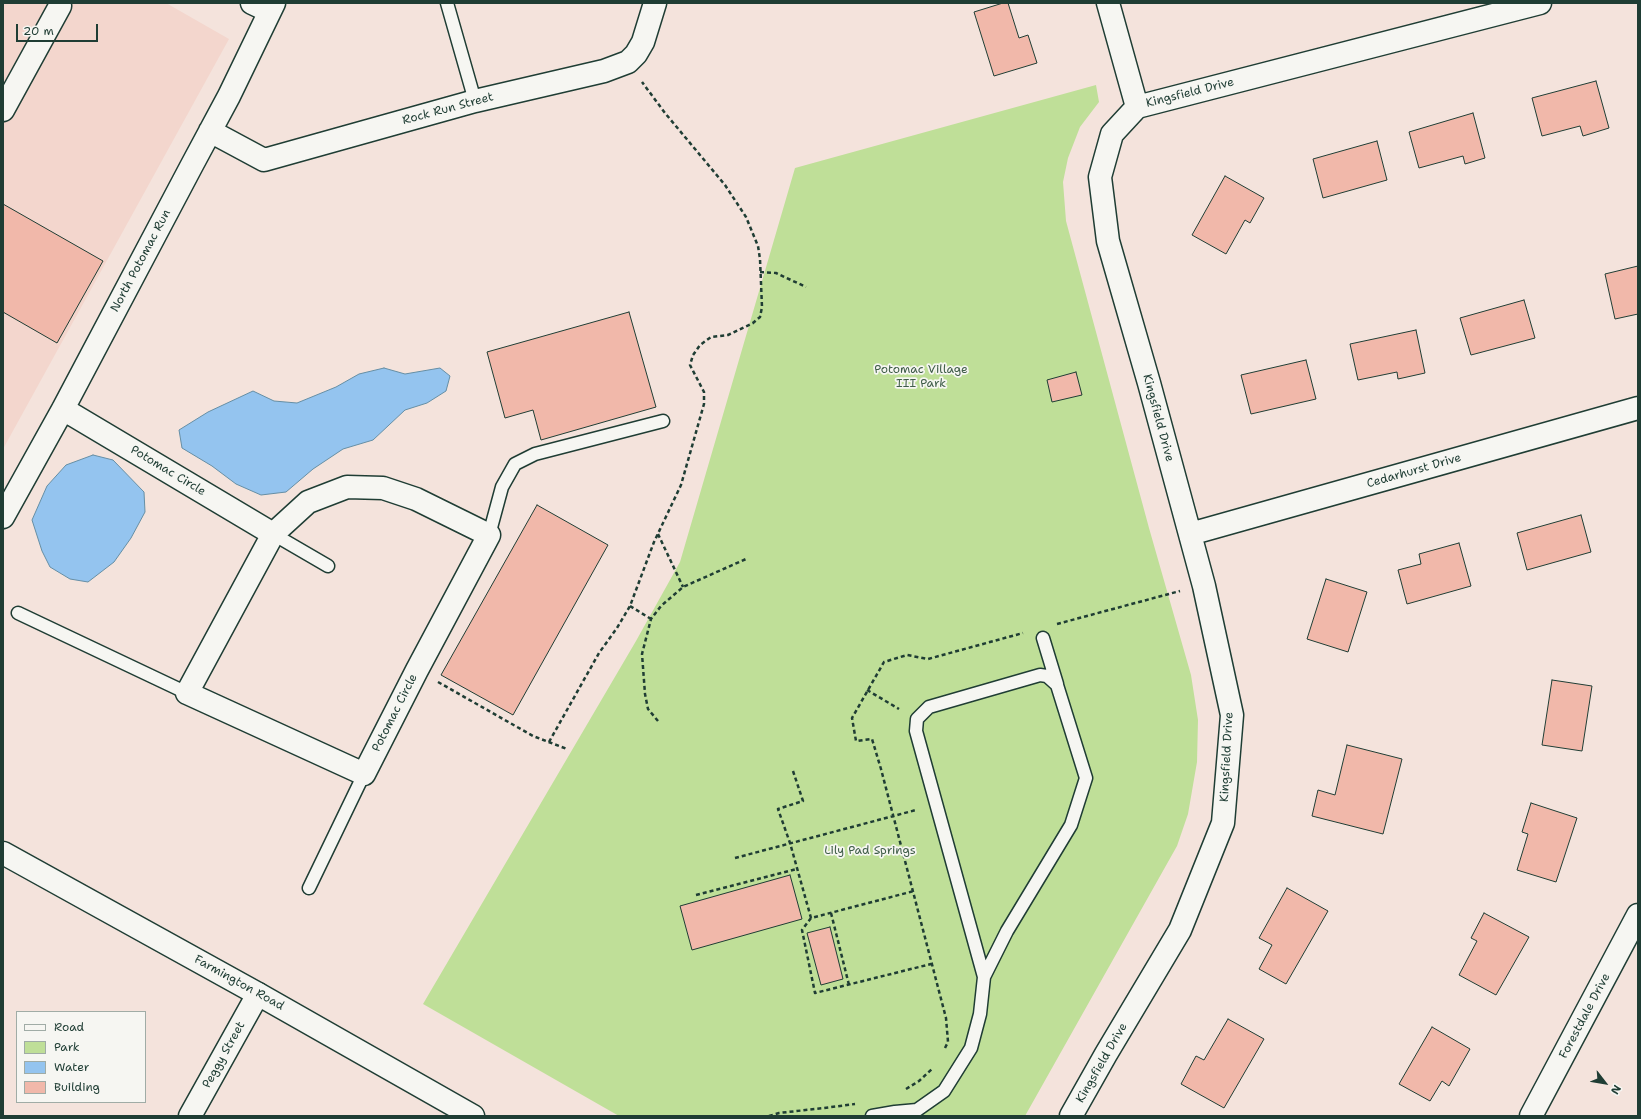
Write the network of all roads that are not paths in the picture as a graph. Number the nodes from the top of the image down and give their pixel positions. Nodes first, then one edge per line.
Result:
1 (447, 3) edge
2 (655, 3) edge
3 (1108, 3) edge
4 (1540, 3) edge
5 (60, 6) dead end
6 (265, 6) edge
7 (1506, 8) edge
8 (475, 101) junction
9 (1137, 107) junction
10 (3, 110) edge
11 (210, 131) junction
12 (1638, 408) edge
13 (63, 409) junction
14 (663, 421) dead end
15 (3, 517) edge
16 (273, 534) junction
17 (1190, 534) junction
18 (489, 535) junction
19 (328, 566) dead end
20 (18, 613) dead end
21 (1043, 638) dead end
22 (1057, 685) junction
23 (187, 693) junction
24 (364, 774) junction
25 (3, 853) edge
26 (309, 888) dead end
27 (1638, 915) edge
28 (984, 977) junction
29 (258, 994) junction
30 (914, 1113) edge
31 (190, 1116) edge
32 (473, 1116) edge
33 (872, 1116) edge
34 (1071, 1116) edge
35 (1530, 1116) edge

1 - 8 lane
2 - 8 street, Rock Run Street
3 - 9 street
4 - 7 street, Kingsfield Drive
5 - 10 street
6 - 11 street, North Potomac Run
7 - 9 street, Kingsfield Drive
8 - 11 street, Rock Run Street
9 - 17 street, Kingsfield Drive
11 - 13 street, North Potomac Run
12 - 17 street, Cedarhurst Drive
13 - 15 street, North Potomac Run
13 - 16 street, Potomac Circle
14 - 18 lane
16 - 18 street
16 - 19 lane
16 - 23 street
17 - 34 street, Kingsfield Drive
18 - 24 street, Potomac Circle
20 - 23 lane
21 - 22 lane
22 - 28 lane
22 - 28 lane
23 - 24 street
24 - 26 lane
25 - 29 street, Farmington Road
27 - 35 street, Forestdale Drive
28 - 30 lane
29 - 31 street, Peggy Street
29 - 32 street, Farmington Road
30 - 33 lane

